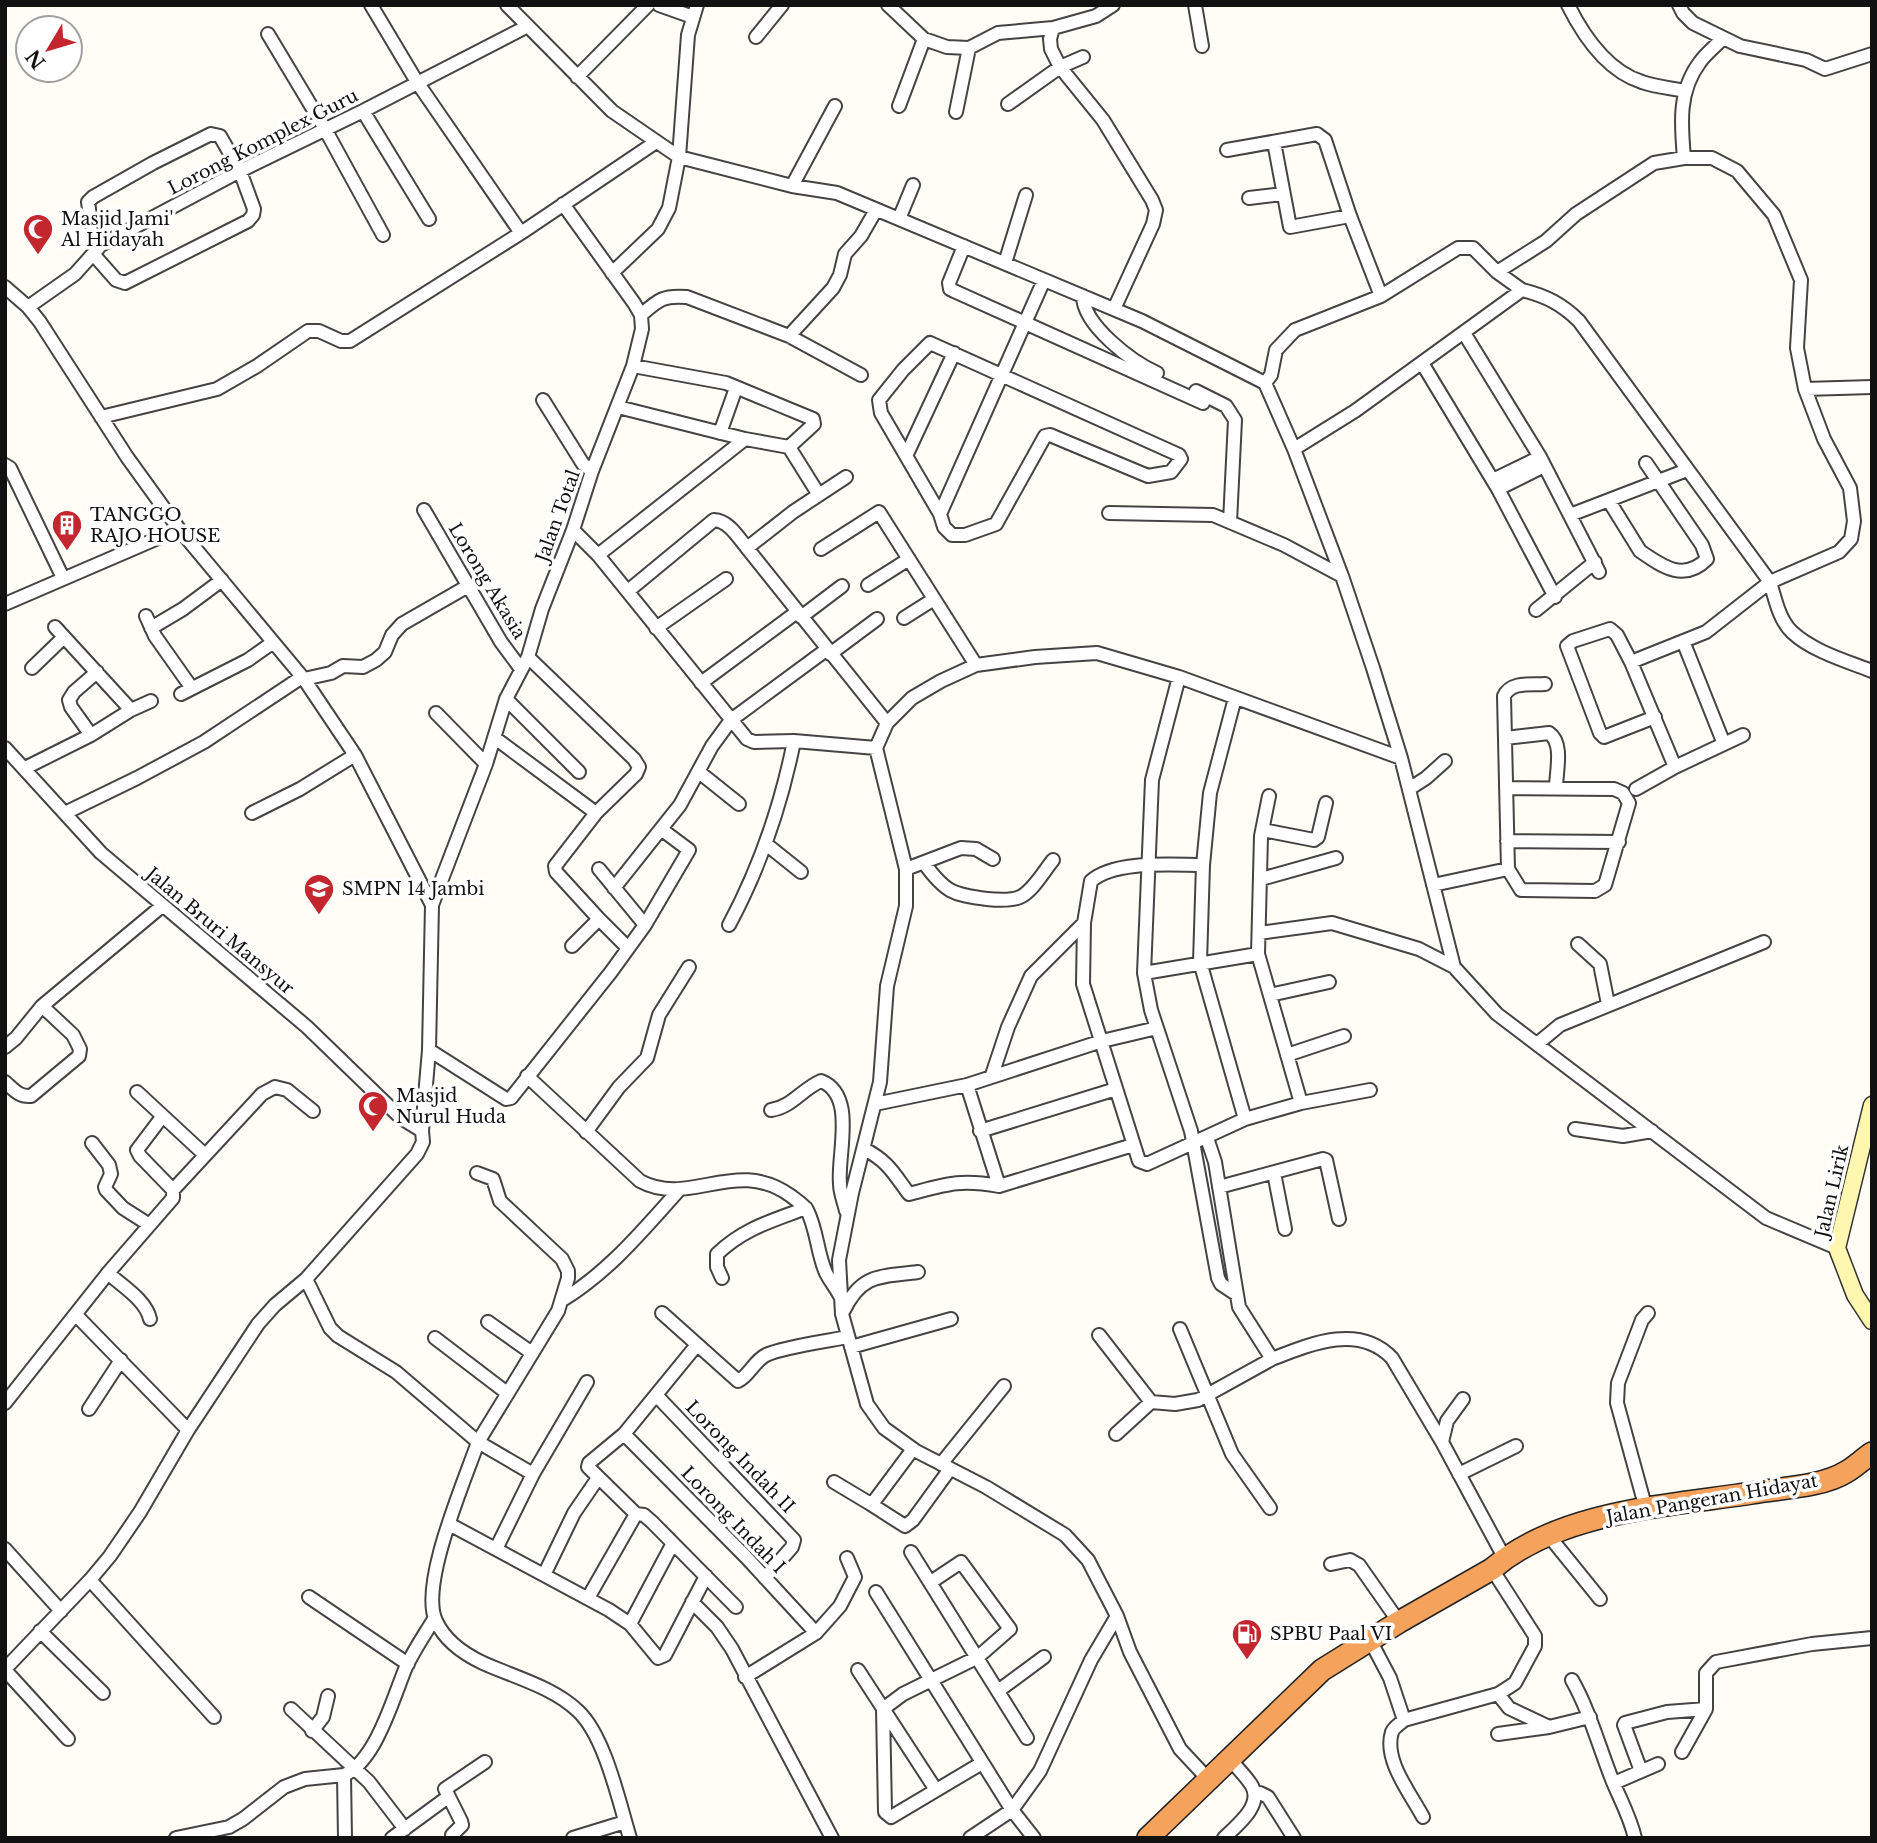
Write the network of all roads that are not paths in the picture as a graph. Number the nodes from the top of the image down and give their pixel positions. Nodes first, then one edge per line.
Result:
1 (370, 5) edge
2 (507, 5) edge
3 (648, 5) edge
4 (659, 5) edge
5 (782, 5) edge
6 (888, 5) edge
7 (1112, 5) edge
8 (1195, 5) edge
9 (1568, 5) edge
10 (1679, 5) edge
11 (695, 11) edge
12 (528, 26) junction
13 (1053, 28) junction
14 (268, 33) dead end
15 (756, 37) dead end
16 (1723, 38) junction
17 (924, 39) junction
18 (1202, 46) dead end
19 (969, 48) junction
20 (1872, 54) edge
21 (1083, 57) dead end
22 (1060, 67) junction
23 (577, 77) junction
24 (416, 82) junction
25 (1685, 91) junction
26 (1008, 104) dead end
27 (835, 106) dead end
28 (900, 106) dead end
29 (363, 111) junction
30 (956, 112) dead end
31 (325, 129) junction
32 (656, 142) junction
33 (1274, 142) junction
34 (1227, 150) dead end
35 (679, 157) junction
36 (1684, 158) junction
37 (240, 171) junction
38 (914, 185) dead end
39 (792, 186) junction
40 (1026, 195) dead end
41 (1278, 195) junction
42 (1249, 198) dead end
43 (563, 204) junction
44 (876, 210) junction
45 (1345, 217) junction
46 (429, 219) dead end
47 (899, 219) junction
48 (521, 233) junction
49 (383, 235) dead end
50 (964, 246) junction
51 (98, 250) junction
52 (1005, 263) junction
53 (1497, 272) junction
54 (612, 273) junction
55 (1044, 280) junction
56 (5, 287) edge
57 (1522, 290) junction
58 (1083, 296) junction
59 (1381, 296) junction
60 (27, 307) junction
61 (1114, 309) junction
62 (641, 315) junction
63 (1026, 323) junction
64 (1464, 333) junction
65 (789, 336) junction
66 (954, 353) junction
67 (1422, 363) junction
68 (633, 366) junction
69 (1003, 374) junction
70 (861, 375) dead end
71 (1265, 383) junction
72 (1872, 387) edge
73 (736, 388) junction
74 (1805, 389) junction
75 (543, 400) dead end
76 (1203, 403) dead end
77 (618, 407) junction
78 (101, 417) junction
79 (720, 433) junction
80 (745, 439) junction
81 (789, 447) junction
82 (1294, 449) junction
83 (905, 457) junction
84 (1542, 461) junction
85 (1646, 463) dead end
86 (5, 465) edge
87 (1688, 470) junction
88 (592, 471) junction
89 (846, 477) dead end
90 (1657, 481) junction
91 (1496, 485) junction
92 (819, 495) junction
93 (1608, 501) junction
94 (424, 510) dead end
95 (1109, 513) dead end
96 (940, 514) junction
97 (1570, 515) junction
98 (1230, 522) junction
99 (180, 529) junction
100 (573, 530) junction
101 (747, 548) junction
102 (821, 549) dead end
103 (598, 555) junction
104 (909, 558) junction
105 (1342, 576) junction
106 (63, 578) junction
107 (726, 579) dead end
108 (222, 580) junction
109 (1770, 582) junction
110 (868, 585) dead end
111 (468, 586) junction
112 (842, 586) dead end
113 (628, 591) junction
114 (1555, 597) junction
115 (934, 599) junction
116 (5, 604) edge
117 (1536, 610) dead end
118 (799, 615) junction
119 (904, 618) dead end
120 (877, 619) dead end
121 (656, 628) junction
122 (1683, 641) junction
123 (272, 643) junction
124 (828, 652) junction
125 (528, 657) junction
126 (1631, 662) junction
127 (976, 665) junction
128 (32, 668) dead end
129 (521, 669) junction
130 (1872, 671) edge
131 (97, 672) junction
132 (1179, 677) junction
133 (303, 678) junction
134 (701, 683) junction
135 (1545, 684) dead end
136 (1235, 698) junction
137 (506, 699) junction
138 (151, 701) dead end
139 (131, 710) junction
140 (436, 713) dead end
141 (1655, 718) junction
142 (731, 720) junction
143 (887, 723) junction
144 (91, 735) junction
145 (1743, 735) dead end
146 (495, 738) junction
147 (1505, 738) junction
148 (794, 741) junction
149 (1724, 744) junction
150 (5, 748) edge
151 (876, 748) junction
152 (355, 755) junction
153 (1401, 758) junction
154 (1445, 761) dead end
155 (486, 764) junction
156 (1675, 767) junction
157 (25, 768) junction
158 (579, 772) dead end
159 (699, 772) junction
160 (1506, 788) junction
161 (1556, 788) junction
162 (1409, 789) junction
163 (1636, 789) dead end
164 (1269, 796) dead end
165 (1326, 803) dead end
166 (739, 804) dead end
167 (65, 813) junction
168 (252, 813) dead end
169 (596, 813) junction
170 (661, 829) junction
171 (1262, 830) junction
172 (1507, 841) junction
173 (1619, 842) junction
174 (766, 844) junction
175 (1336, 858) dead end
176 (993, 859) dead end
177 (1053, 860) dead end
178 (924, 863) junction
179 (1148, 865) junction
180 (1203, 865) junction
181 (599, 869) dead end
182 (906, 869) junction
183 (1508, 869) junction
184 (801, 872) dead end
185 (1261, 879) junction
186 (1433, 884) junction
187 (614, 888) junction
188 (432, 905) junction
189 (162, 906) junction
190 (599, 919) junction
191 (1084, 923) junction
192 (645, 925) junction
193 (729, 925) dead end
194 (1259, 933) junction
195 (1764, 942) dead end
196 (1578, 944) dead end
197 (572, 946) dead end
198 (628, 948) junction
199 (1258, 954) junction
200 (1200, 962) junction
201 (689, 967) dead end
202 (1454, 968) junction
203 (1144, 973) junction
204 (1329, 982) dead end
205 (1270, 995) junction
206 (1608, 1004) junction
207 (42, 1006) junction
208 (1157, 1028) junction
209 (1344, 1036) dead end
210 (1102, 1041) junction
211 (1537, 1044) junction
212 (5, 1047) edge
213 (429, 1050) junction
214 (1287, 1055) junction
215 (992, 1075) junction
216 (527, 1076) junction
217 (5, 1083) edge
218 (967, 1085) junction
219 (1116, 1090) junction
220 (1370, 1090) dead end
221 (137, 1092) dead end
222 (1301, 1103) junction
223 (875, 1104) junction
224 (1872, 1105) edge
225 (771, 1110) dead end
226 (313, 1111) dead end
227 (162, 1117) junction
228 (1245, 1119) junction
229 (1575, 1129) dead end
230 (422, 1130) junction
231 (981, 1131) junction
232 (1652, 1131) junction
233 (586, 1132) junction
234 (1207, 1138) junction
235 (92, 1143) dead end
236 (1193, 1144) junction
237 (1133, 1145) junction
238 (864, 1149) junction
239 (205, 1155) junction
240 (477, 1173) dead end
241 (1273, 1173) junction
242 (999, 1186) junction
243 (1219, 1186) junction
244 (680, 1189) junction
245 (173, 1190) junction
246 (806, 1208) junction
247 (847, 1219) junction
248 (1339, 1219) dead end
249 (148, 1224) junction
250 (1285, 1229) dead end
251 (1837, 1248) junction
252 (918, 1272) dead end
253 (108, 1273) junction
254 (306, 1279) junction
255 (722, 1279) dead end
256 (1237, 1294) junction
257 (841, 1297) junction
258 (561, 1301) junction
259 (1648, 1312) dead end
260 (662, 1313) dead end
261 (842, 1314) junction
262 (76, 1315) junction
263 (150, 1319) dead end
264 (951, 1319) dead end
265 (1872, 1321) edge
266 (488, 1322) dead end
267 (1180, 1329) dead end
268 (1099, 1335) dead end
269 (435, 1338) dead end
270 (850, 1342) junction
271 (696, 1346) junction
272 (533, 1353) junction
273 (1272, 1359) junction
274 (121, 1360) junction
275 (587, 1382) dead end
276 (1004, 1386) dead end
277 (508, 1393) junction
278 (8, 1394) edge
279 (656, 1395) junction
280 (1207, 1395) junction
281 (1463, 1399) dead end
282 (1151, 1402) junction
283 (89, 1409) dead end
284 (188, 1430) junction
285 (624, 1434) junction
286 (1116, 1434) dead end
287 (478, 1442) junction
288 (1442, 1443) junction
289 (1516, 1446) dead end
290 (913, 1449) junction
291 (1872, 1453) edge
292 (945, 1466) junction
293 (533, 1474) junction
294 (1459, 1474) junction
295 (598, 1478) junction
296 (834, 1482) dead end
297 (869, 1503) junction
298 (1270, 1508) dead end
299 (1646, 1509) junction
300 (636, 1514) junction
301 (449, 1524) junction
302 (1549, 1536) junction
303 (673, 1543) junction
304 (5, 1549) edge
305 (496, 1549) junction
306 (911, 1552) dead end
307 (847, 1558) dead end
308 (1331, 1564) dead end
309 (1498, 1564) junction
310 (544, 1575) junction
311 (706, 1576) junction
312 (765, 1577) junction
313 (90, 1580) junction
314 (931, 1582) junction
315 (876, 1592) dead end
316 (309, 1597) dead end
317 (588, 1598) junction
318 (1600, 1599) dead end
319 (692, 1602) junction
320 (736, 1607) dead end
321 (61, 1611) junction
322 (1118, 1616) junction
323 (434, 1619) junction
324 (1399, 1622) junction
325 (630, 1624) junction
326 (40, 1632) junction
327 (816, 1633) junction
328 (1872, 1638) edge
329 (1370, 1640) junction
330 (978, 1657) junction
331 (1044, 1657) dead end
332 (408, 1664) junction
333 (5, 1669) edge
334 (858, 1670) dead end
335 (745, 1677) junction
336 (1572, 1680) dead end
337 (930, 1681) junction
338 (998, 1691) junction
339 (103, 1693) dead end
340 (1498, 1693) junction
341 (328, 1696) dead end
342 (291, 1709) dead end
343 (883, 1709) junction
344 (1706, 1709) junction
345 (215, 1717) dead end
346 (1590, 1717) junction
347 (1404, 1720) junction
348 (1549, 1727) junction
349 (312, 1731) junction
350 (1498, 1734) dead end
351 (1027, 1738) dead end
352 (68, 1740) dead end
353 (1682, 1752) dead end
354 (1230, 1759) junction
355 (485, 1762) dead end
356 (982, 1763) junction
357 (1658, 1764) dead end
358 (1641, 1771) junction
359 (349, 1772) junction
360 (1208, 1779) junction
361 (1614, 1783) junction
362 (936, 1790) junction
363 (1255, 1795) junction
364 (448, 1797) junction
365 (1012, 1810) junction
366 (1423, 1817) dead end
367 (625, 1822) junction
368 (405, 1829) junction
369 (452, 1835) dead end
370 (201, 1836) edge
371 (176, 1838) edge
372 (345, 1838) edge
373 (393, 1838) edge
374 (573, 1838) edge
375 (630, 1838) edge
376 (832, 1838) edge
377 (970, 1838) edge
378 (1034, 1838) edge
379 (1148, 1838) edge
380 (1224, 1838) edge
381 (1294, 1838) edge
382 (1635, 1838) edge

1 - 24 street
2 - 12 street
3 - 23 street
4 - 11 street
5 - 15 street
6 - 17 street
7 - 13 street
8 - 18 street
9 - 25 street
10 - 16 street
11 - 35 street
12 - 23 street
12 - 24 street, Lorong Komplex Guru
13 - 19 street
13 - 22 street
14 - 31 street
16 - 20 street
16 - 25 street
17 - 19 street
17 - 28 street
19 - 30 street
21 - 22 street
22 - 26 street
22 - 61 street
23 - 32 street
24 - 29 street, Lorong Komplex Guru
24 - 48 street
25 - 36 street
27 - 39 street
29 - 31 street, Lorong Komplex Guru
29 - 46 street
31 - 37 street, Lorong Komplex Guru
31 - 49 street
32 - 35 street
32 - 43 street
33 - 34 street
33 - 41 street
33 - 45 street
35 - 39 street
35 - 54 street
36 - 53 street
36 - 74 street
37 - 51 street, Lorong Komplex Guru
37 - 51 street
37 - 51 street
38 - 47 street
39 - 44 street
40 - 52 street
41 - 42 street
41 - 45 street
43 - 48 street
43 - 54 street
44 - 47 street
44 - 65 street
45 - 59 street
47 - 50 street
48 - 78 street
50 - 52 street
50 - 63 street
51 - 60 street, Lorong Komplex Guru
52 - 55 street
53 - 57 street
53 - 59 street
54 - 62 street
55 - 58 street
55 - 63 street
56 - 60 street
57 - 64 street
57 - 87 street
58 - 61 street
58 - 98 street
59 - 71 street
60 - 78 street
61 - 71 street
62 - 65 street
62 - 68 street, Jalan Total
63 - 69 street
63 - 76 street
64 - 67 street
64 - 84 street
65 - 70 street
66 - 69 street
66 - 83 street
66 - 83 street
67 - 82 street
67 - 91 street
68 - 73 street
68 - 77 street, Jalan Total
69 - 96 street
69 - 96 street
71 - 82 street
72 - 74 street
73 - 79 street
73 - 81 street
74 - 109 street
75 - 88 street
77 - 79 street
77 - 88 street, Jalan Total
78 - 99 street
79 - 80 street
80 - 81 street
80 - 103 street
81 - 92 street
82 - 105 street
83 - 96 street
84 - 91 street
84 - 97 street
85 - 90 street
86 - 106 street
87 - 90 street
87 - 109 street
88 - 100 street, Jalan Total
89 - 92 street
90 - 93 street
90 - 93 street
91 - 114 street
92 - 101 street
93 - 97 street
94 - 111 street, Lorong Akasia
95 - 98 street
97 - 114 street
98 - 105 street
99 - 106 street
99 - 108 street
100 - 103 street
100 - 125 street, Jalan Total
101 - 113 street
101 - 118 street
102 - 104 street
103 - 113 street
104 - 110 street
104 - 115 street
105 - 153 street
106 - 116 street
107 - 121 street
108 - 123 street
108 - 123 street
109 - 122 street
109 - 130 street
111 - 129 street, Lorong Akasia
111 - 133 street
112 - 118 street
113 - 121 street
114 - 117 street
115 - 119 street
115 - 127 street
118 - 124 street
118 - 134 street
120 - 124 street
121 - 134 street
122 - 126 street
122 - 149 street
123 - 133 street
124 - 142 street
124 - 143 street
125 - 129 street, Jalan Total
125 - 169 street
126 - 141 street
126 - 141 street
127 - 132 street
127 - 143 street
128 - 131 street
129 - 137 street, Jalan Total
131 - 139 street
131 - 144 street
132 - 136 street
132 - 179 street
133 - 152 street
133 - 167 street
134 - 142 street
135 - 147 street
136 - 153 street
136 - 180 street
137 - 146 street, Jalan Total
137 - 158 street
138 - 139 street
139 - 144 street
140 - 155 street
141 - 156 street
142 - 148 street
142 - 159 street
143 - 151 street
144 - 157 street
145 - 149 street
146 - 155 street, Jalan Total
146 - 169 street
147 - 160 street
147 - 161 street
148 - 151 street
148 - 174 street
149 - 156 street
150 - 157 street, Jalan Bruri Mansyur
151 - 182 street
152 - 168 street
152 - 188 street
153 - 162 street
154 - 162 street
155 - 188 street, Jalan Total
156 - 163 street
157 - 167 street, Jalan Bruri Mansyur
159 - 166 street
159 - 170 street
160 - 161 street
160 - 172 street
161 - 173 street
162 - 186 street
164 - 171 street
165 - 171 street
167 - 189 street, Jalan Bruri Mansyur
169 - 190 street
170 - 187 street
170 - 192 street
171 - 185 street
172 - 173 street
172 - 183 street
173 - 183 street
174 - 184 street
174 - 193 street
175 - 185 street
176 - 178 street
177 - 178 street
178 - 182 street
179 - 180 street
179 - 191 street
179 - 203 street
180 - 200 street
181 - 187 street
182 - 223 street
183 - 186 street
185 - 194 street
186 - 202 street
187 - 192 street
188 - 213 street
189 - 207 street
189 - 230 street, Jalan Bruri Mansyur
190 - 197 street
190 - 198 street
191 - 210 street
191 - 215 street
192 - 198 street
194 - 199 street
194 - 202 street
195 - 206 street
196 - 206 street
198 - 216 street
199 - 200 street
199 - 205 street
200 - 203 street
200 - 228 street
201 - 233 street
202 - 211 street
203 - 208 street
204 - 205 street
205 - 214 street
206 - 211 street
207 - 212 street
207 - 217 street
208 - 210 street
208 - 236 street
209 - 214 street
210 - 215 street
210 - 219 street
211 - 232 street
213 - 216 street
213 - 230 street
214 - 222 street
215 - 218 street
216 - 233 street
218 - 223 street
218 - 231 street
219 - 231 street
219 - 237 street
220 - 222 street
221 - 227 street
222 - 228 street
223 - 238 street
224 - 251 main road, Jalan Lirik
225 - 247 street
226 - 239 street
227 - 239 street
227 - 245 street
228 - 234 street
229 - 232 street
230 - 254 street
231 - 242 street
232 - 251 street
233 - 244 street
234 - 236 street
234 - 243 street
235 - 249 street
236 - 237 street
236 - 256 street
237 - 242 street
238 - 242 street
238 - 247 street
239 - 245 street
240 - 258 street
241 - 243 street
241 - 248 street
241 - 250 street
243 - 256 street
244 - 246 street
244 - 258 street
245 - 249 street
246 - 255 street
246 - 257 street
247 - 257 street
249 - 253 street
251 - 265 main road, Jalan Lirik
252 - 261 street
253 - 262 street
253 - 263 street
254 - 284 street
254 - 287 street
256 - 273 street
257 - 261 street
258 - 272 street
259 - 299 street
260 - 271 street
261 - 270 street
262 - 274 street
262 - 278 street
264 - 270 street
266 - 272 street
267 - 280 street
268 - 282 street
269 - 277 street
270 - 271 street
270 - 290 street
271 - 279 street
272 - 277 street
273 - 280 street
273 - 288 street
274 - 283 street
274 - 284 street
275 - 293 street
276 - 292 street
277 - 287 street
279 - 285 street
279 - 312 street, Lorong Indah II
280 - 282 street
280 - 298 street
281 - 288 street
282 - 286 street
284 - 313 street
285 - 295 street
285 - 312 street, Lorong Indah I
287 - 293 street
287 - 301 street
288 - 294 street
289 - 294 street
290 - 292 street
290 - 297 street
291 - 299 highway, Jalan Pangeran Hidayat
292 - 297 street
292 - 322 street
293 - 305 street
294 - 309 street
295 - 300 street
295 - 310 street
296 - 297 street
299 - 302 highway, Jalan Pangeran Hidayat
300 - 303 street
300 - 317 street
301 - 305 street
301 - 323 street
302 - 309 highway, Jalan Pangeran Hidayat
302 - 318 street
303 - 311 street
303 - 325 street
304 - 321 street
305 - 310 street
306 - 314 street
307 - 327 street
308 - 324 street
309 - 324 highway, Jalan Pangeran Hidayat
309 - 340 street
310 - 317 street
311 - 319 street
311 - 320 street
312 - 327 street, Lorong Indah I
313 - 321 street
313 - 345 street
314 - 330 street
314 - 330 street
315 - 337 street
316 - 332 street
317 - 325 street
319 - 325 street
319 - 335 street
321 - 326 street
322 - 360 street
322 - 365 street
323 - 332 street
323 - 367 street
324 - 329 highway, Jalan Pangeran Hidayat
326 - 333 street
326 - 339 street
327 - 335 street
328 - 344 street
329 - 347 street
329 - 354 highway, Jalan Pangeran Hidayat
330 - 337 street
330 - 338 street
331 - 338 street
332 - 359 street
333 - 352 street
334 - 343 street
335 - 376 street
336 - 346 street
337 - 343 street
337 - 356 street
338 - 351 street
340 - 347 street
340 - 348 street
341 - 349 street
342 - 349 street
343 - 362 street
343 - 362 street
344 - 353 street
344 - 358 street
346 - 348 street
346 - 361 street
347 - 366 street
348 - 350 street
349 - 359 street
354 - 360 highway, Jalan Pangeran Hidayat
354 - 363 street
355 - 364 street
356 - 362 street
356 - 365 street
357 - 358 street
358 - 361 street
359 - 368 street
359 - 370 street
359 - 372 street
360 - 379 highway, Jalan Pangeran Hidayat
361 - 382 street
363 - 380 street
363 - 381 street
364 - 368 street
364 - 369 street
365 - 377 street
365 - 378 street
367 - 374 street
367 - 375 street
368 - 373 street
370 - 371 street

